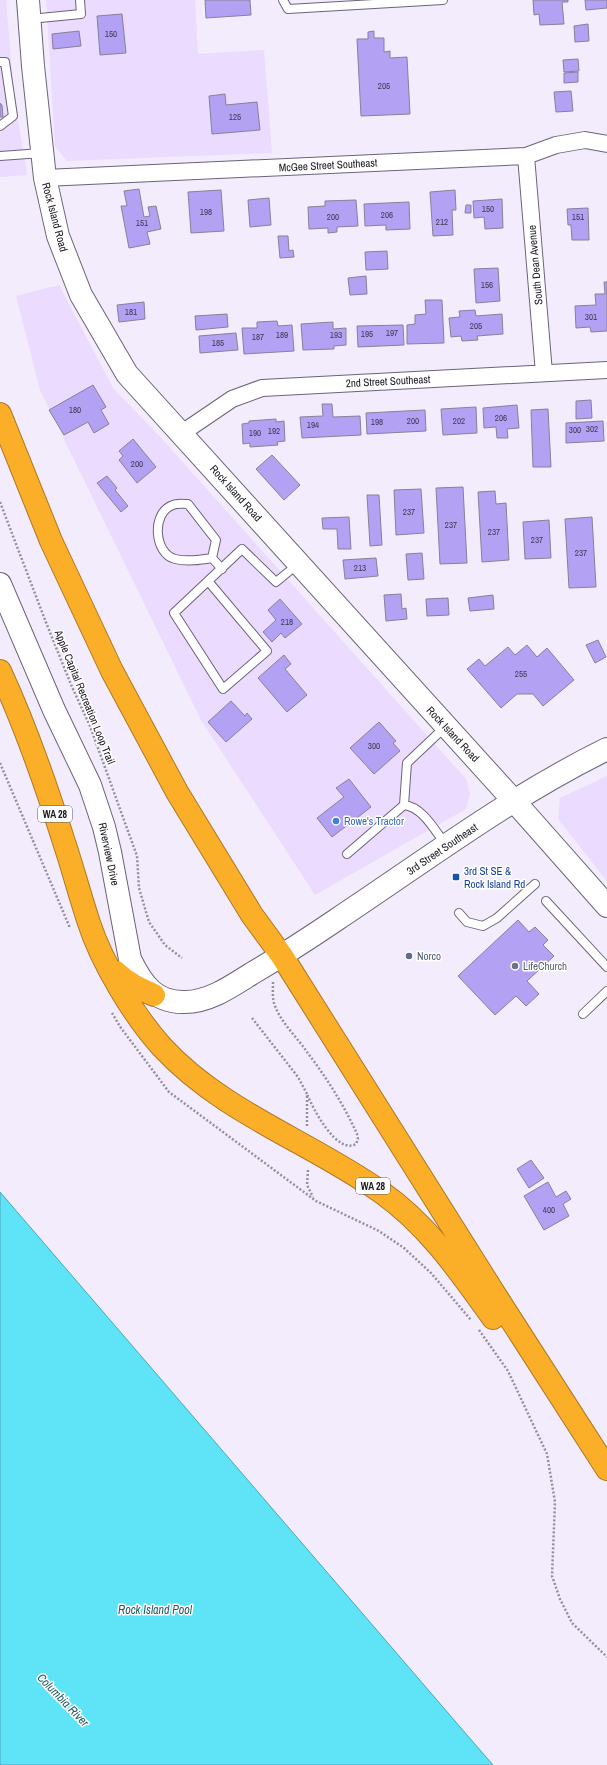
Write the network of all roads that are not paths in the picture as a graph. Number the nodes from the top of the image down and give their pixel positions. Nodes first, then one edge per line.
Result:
1 (80, 0) edge
2 (283, 0) edge
3 (443, 0) edge
4 (29, 9) edge
5 (0, 62) edge
6 (0, 126) edge
7 (607, 144) edge
8 (42, 153) junction
9 (0, 156) edge
10 (526, 156) junction
11 (45, 178) junction
12 (607, 370) edge
13 (544, 373) junction
14 (0, 414) edge
15 (182, 433) junction
16 (212, 558) junction
17 (299, 563) junction
18 (222, 569) junction
19 (208, 581) junction
20 (0, 584) edge
21 (0, 671) edge
22 (446, 727) junction
23 (607, 749) edge
24 (514, 801) junction
25 (404, 805) junction
26 (447, 846) junction
27 (347, 854) dead end
28 (535, 884) dead end
29 (546, 901) dead end
30 (607, 906) edge
31 (459, 913) dead end
32 (282, 956) junction
33 (104, 960) junction
34 (607, 967) edge
35 (607, 991) edge
36 (154, 996) junction
37 (583, 1014) dead end
38 (604, 1465) edge

1 - 4 lane
2 - 3 lane
4 - 8 main road, Rock Island Road
5 - 6 lane
7 - 10 street, McGee Street Southeast
8 - 9 lane
8 - 11 main road, Rock Island Road
10 - 11 street, McGee Street Southeast
10 - 13 street, South Dean Avenue
11 - 15 main road, Rock Island Road
12 - 13 street, 2nd Street Southeast
13 - 15 street, 2nd Street Southeast
14 - 32 highway
15 - 17 main road, Rock Island Road
16 - 16 lane
16 - 18 lane
17 - 18 lane
17 - 22 main road, Rock Island Road
18 - 19 lane
19 - 19 lane
20 - 36 main road, Riverview Drive
21 - 33 highway, WA 28
22 - 24 main road, Rock Island Road
22 - 25 lane
23 - 24 main road, 3rd Street Southeast
24 - 26 main road, 3rd Street Southeast
24 - 30 main road, Rock Island Road
25 - 26 lane
25 - 27 lane
26 - 32 main road, 3rd Street Southeast
28 - 31 lane
29 - 34 lane
32 - 36 main road
32 - 38 highway
33 - 36 highway
33 - 38 highway, WA 28
35 - 37 lane

